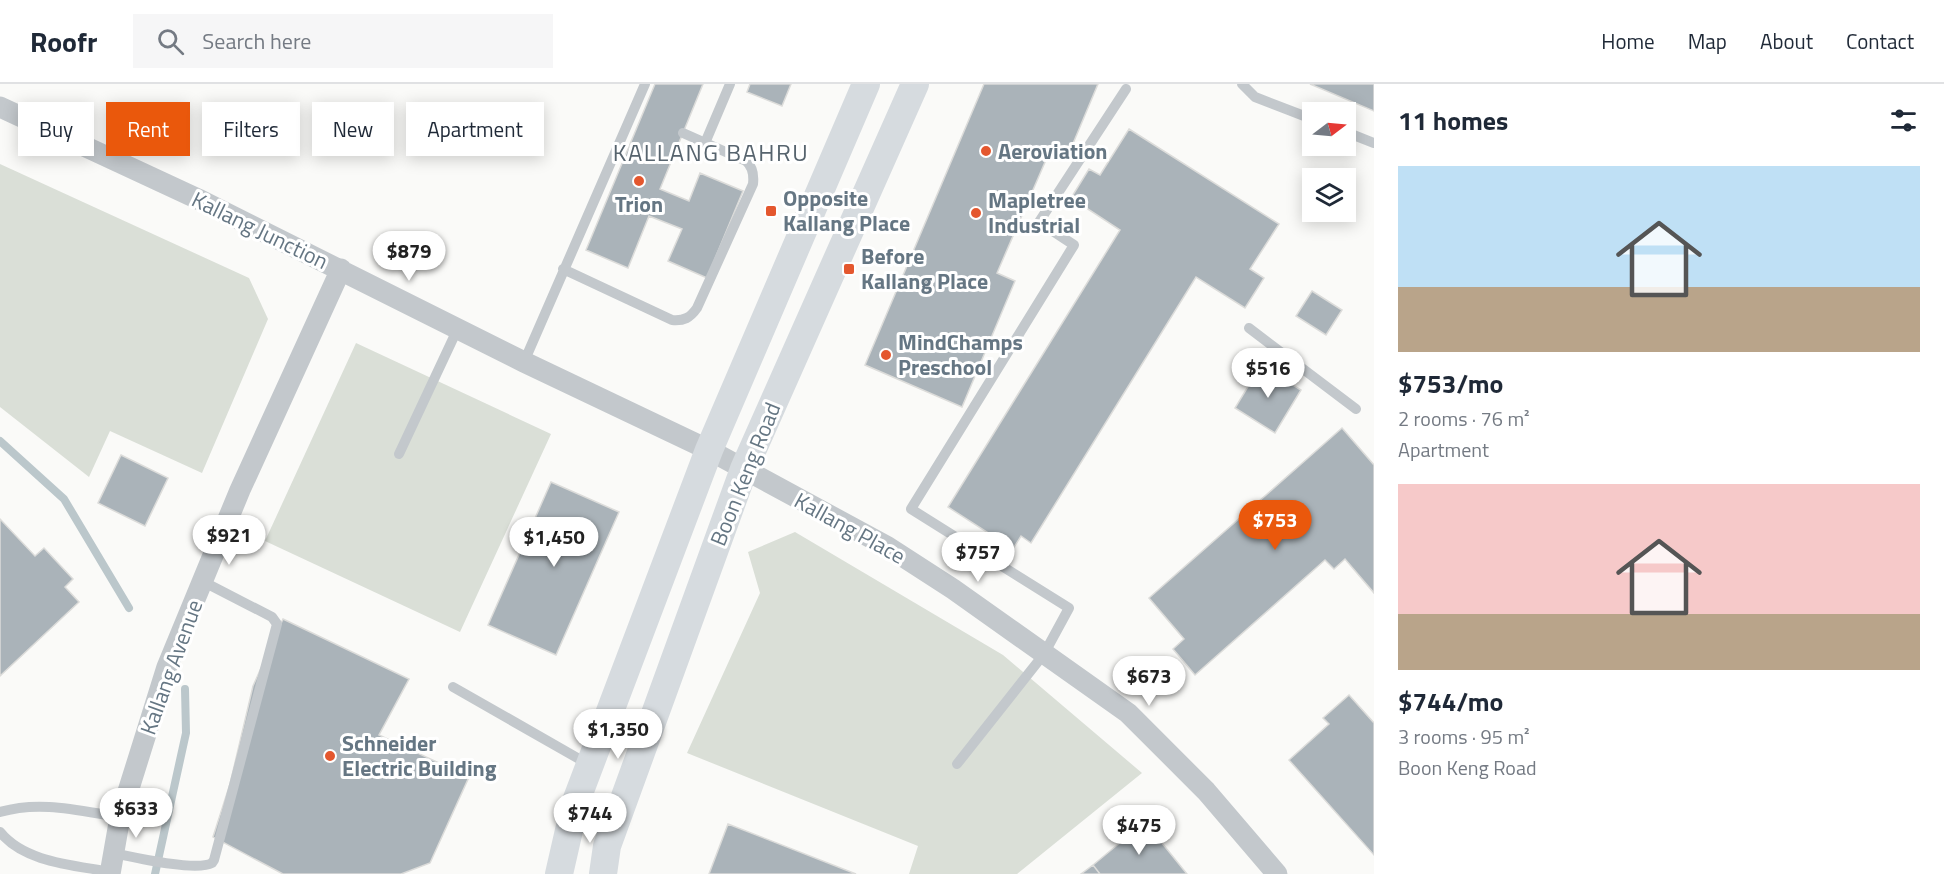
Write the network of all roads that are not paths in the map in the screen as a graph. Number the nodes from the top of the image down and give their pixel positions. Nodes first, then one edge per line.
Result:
1 (645, 84) edge
2 (730, 84) edge
3 (866, 84) edge
4 (915, 84) edge
5 (1242, 84) edge
6 (1126, 89) dead end
7 (0, 107) edge
8 (1302, 115) edge
9 (683, 133) dead end
10 (1356, 136) edge
11 (705, 143) junction
12 (1374, 143) edge
13 (341, 269) junction
14 (563, 269) junction
15 (458, 328) junction
16 (1249, 328) dead end
17 (524, 362) junction
18 (1356, 409) dead end
19 (709, 450) junction
20 (399, 454) dead end
21 (744, 469) junction
22 (202, 581) junction
23 (1044, 654) junction
24 (453, 687) dead end
25 (957, 764) dead end
26 (591, 765) junction
27 (0, 812) edge
28 (120, 817) junction
29 (0, 832) edge
30 (112, 866) edge
31 (559, 874) edge
32 (603, 874) edge
33 (1277, 874) edge

1 - 14 lane
2 - 11 lane
3 - 19 main road, Boon Keng Road
4 - 21 main road, Boon Keng Road
5 - 8 lane
6 - 23 lane
7 - 13 street, Kallang Junction
9 - 11 lane
10 - 12 lane
11 - 14 lane
13 - 15 street, Kallang Junction
13 - 22 street, Kallang Avenue
14 - 17 lane
15 - 17 street, Kallang Junction
15 - 20 lane
16 - 18 lane
17 - 19 street, Kallang Junction
19 - 21 street, Kallang Junction
19 - 26 main road, Boon Keng Road
21 - 23 street, Kallang Place
21 - 32 main road, Boon Keng Road
22 - 28 street, Kallang Avenue
22 - 30 lane
23 - 25 lane
23 - 33 street, Kallang Place
24 - 26 lane
26 - 31 main road, Boon Keng Road
27 - 28 lane
28 - 30 street, Kallang Avenue
29 - 30 lane

